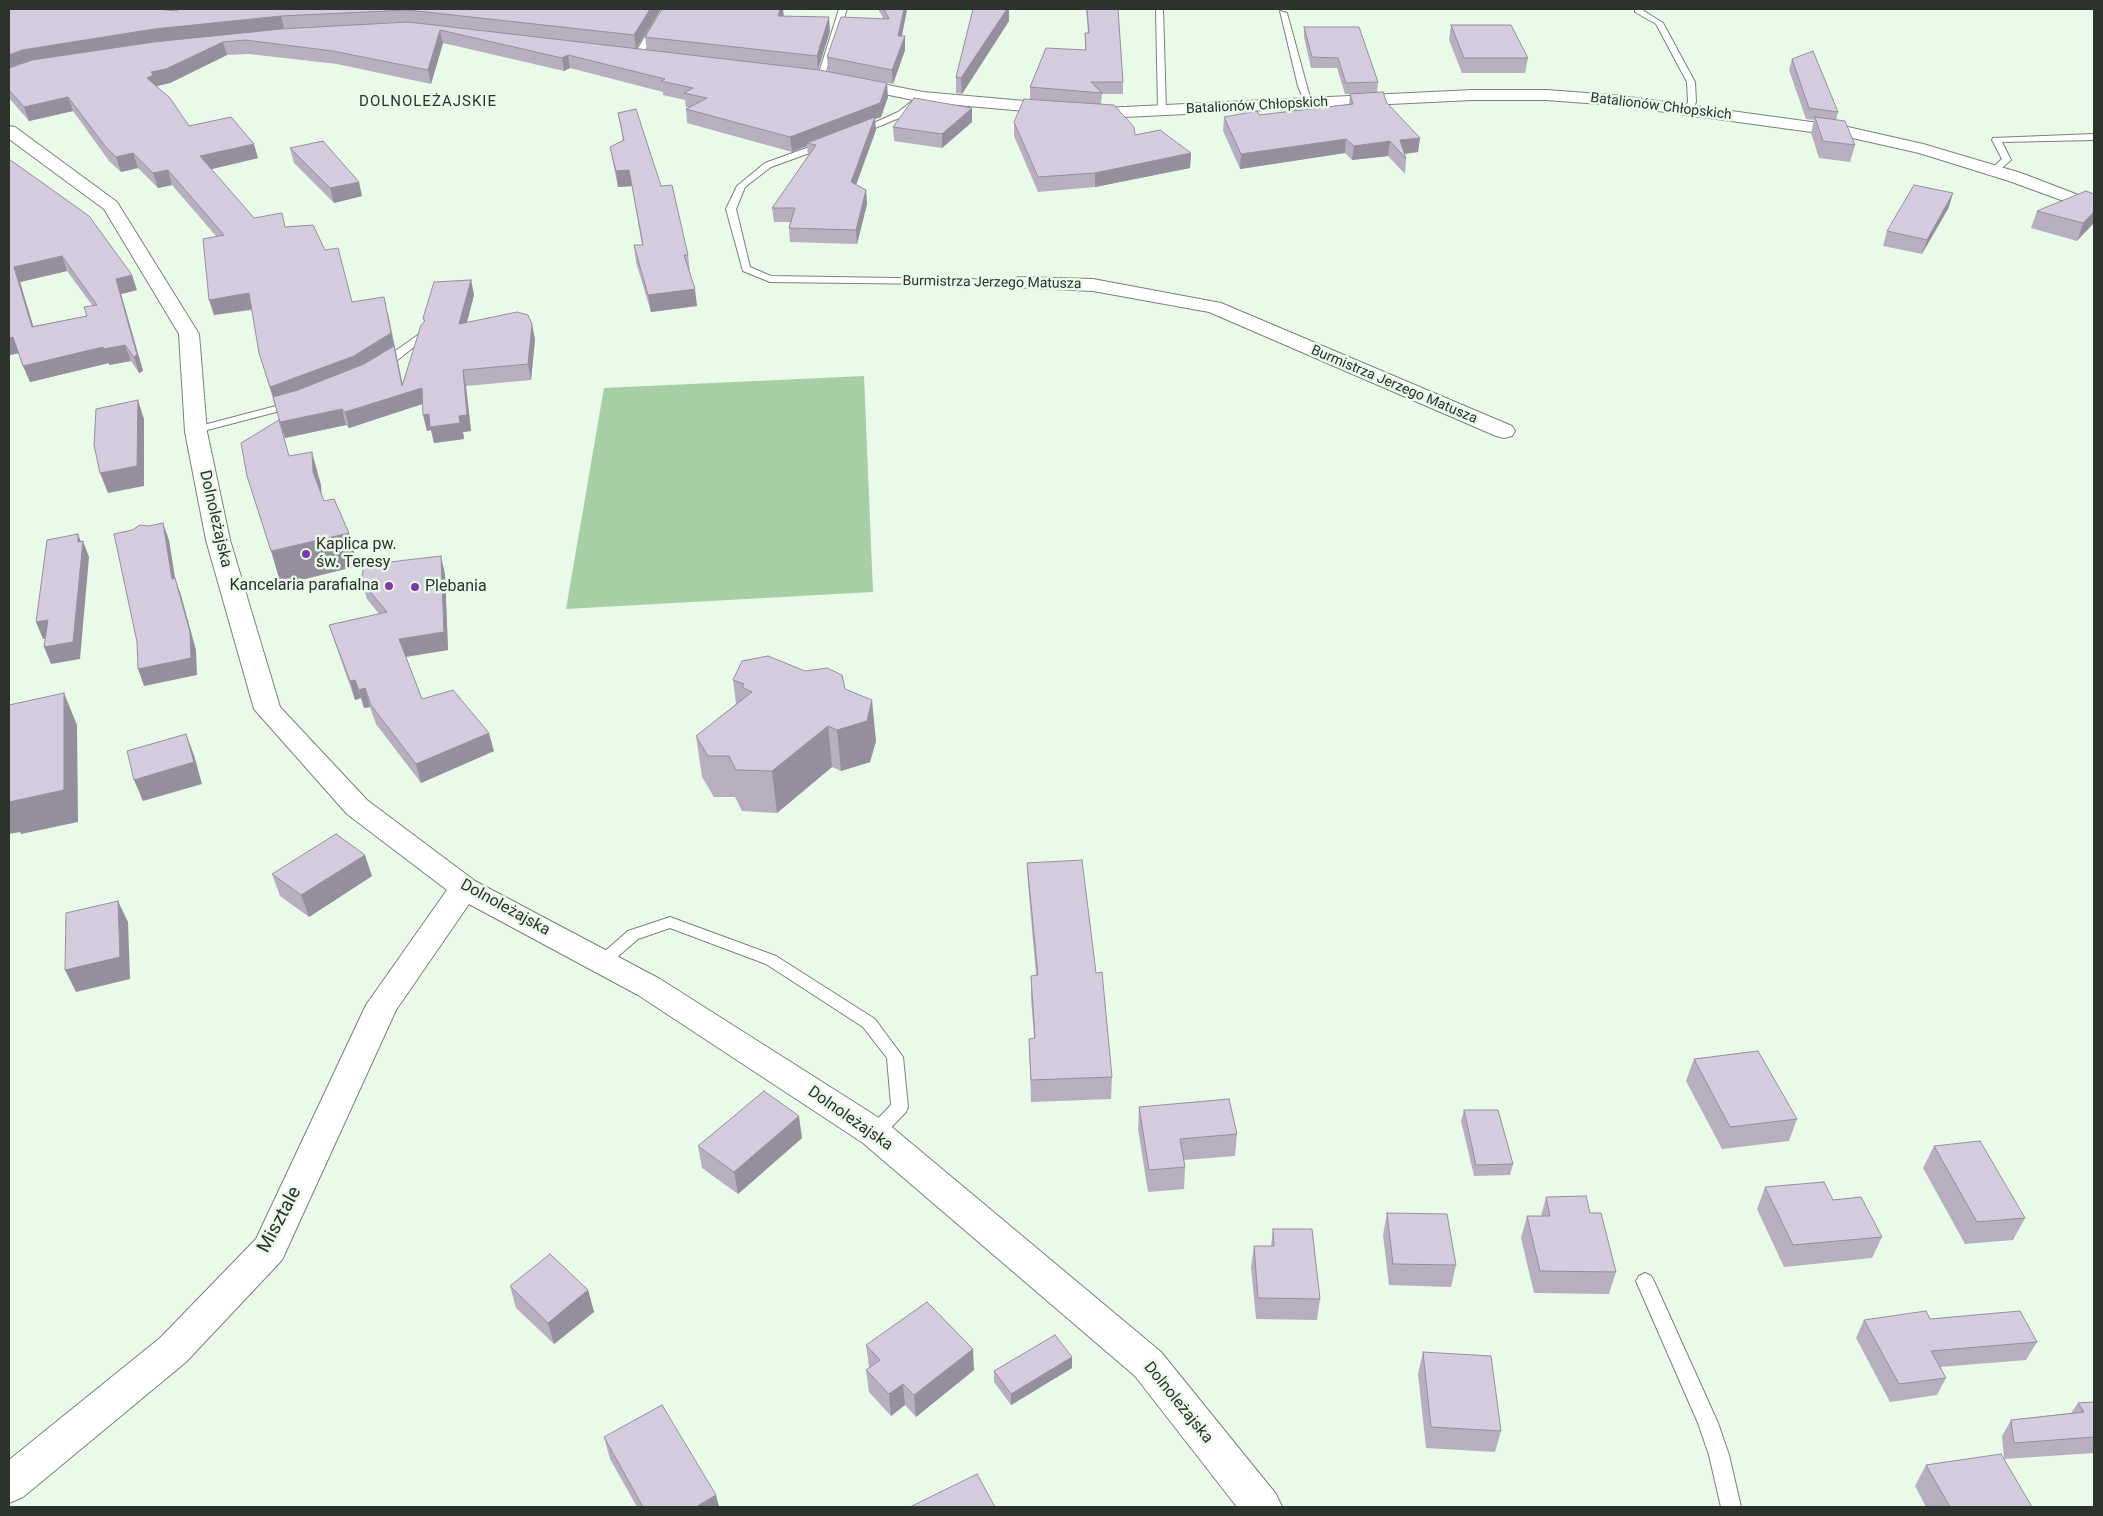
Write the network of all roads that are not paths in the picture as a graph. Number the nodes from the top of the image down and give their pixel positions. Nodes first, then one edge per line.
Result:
1 (665, 9) edge
2 (843, 9) edge
3 (1160, 9) edge
4 (1638, 10) edge
5 (1282, 13) dead end
6 (618, 55) edge
7 (637, 57) junction
8 (656, 59) edge
9 (801, 75) edge
10 (820, 77) junction
11 (923, 97) junction
12 (1309, 104) junction
13 (1689, 109) junction
14 (1162, 110) junction
15 (9, 131) edge
16 (2094, 137) edge
17 (1993, 171) junction
18 (2094, 207) edge
19 (1019, 283) joint
20 (422, 335) edge
21 (371, 371) edge
22 (308, 399) edge
23 (196, 430) junction
24 (1504, 431) dead end
25 (464, 888) junction
26 (602, 962) junction
27 (875, 1132) junction
28 (1645, 1281) dead end
29 (9, 1484) edge
30 (1262, 1507) edge
31 (1730, 1507) edge

1 - 7 lane
2 - 10 lane
3 - 14 lane
4 - 13 lane
5 - 12 lane
6 - 7 street
7 - 8 street
9 - 10 street, Batalionów Chłopskich
10 - 11 street, Batalionów Chłopskich
11 - 14 street, Batalionów Chłopskich
11 - 19 lane, Burmistrza Jerzego Matusza
12 - 13 street, Batalionów Chłopskich
12 - 14 street, Batalionów Chłopskich
13 - 17 street, Batalionów Chłopskich
15 - 23 street, Dolnoleżajska
16 - 17 lane
17 - 18 street, Batalionów Chłopskich
19 - 24 street, Burmistrza Jerzego Matusza
20 - 21 lane
22 - 23 lane
23 - 25 street, Dolnoleżajska
25 - 26 street, Dolnoleżajska
25 - 29 street, Misztale
26 - 27 street, Dolnoleżajska
26 - 27 lane
27 - 30 street, Dolnoleżajska
28 - 31 lane

